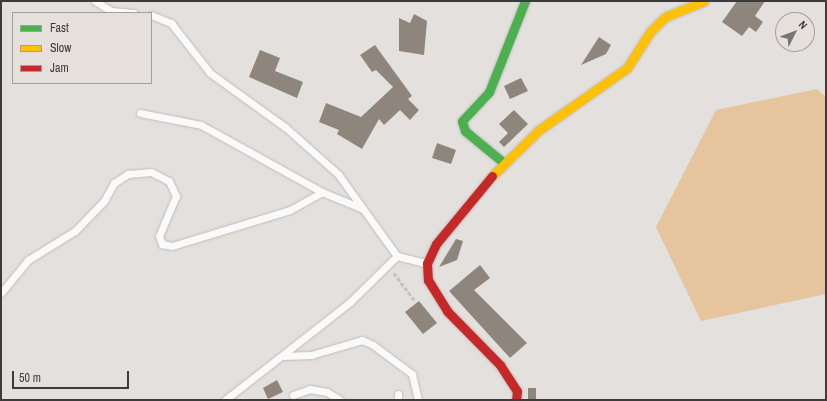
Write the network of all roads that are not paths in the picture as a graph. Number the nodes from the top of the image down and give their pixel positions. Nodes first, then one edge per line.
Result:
1 (95, 1) edge
2 (525, 1) edge
3 (704, 1) edge
4 (122, 12) edge
5 (152, 15) edge
6 (140, 113) dead end
7 (504, 163) junction
8 (322, 192) junction
9 (363, 209) junction
10 (397, 256) junction
11 (427, 263) junction
12 (1, 293) edge
13 (284, 356) junction
14 (293, 396) dead end
15 (225, 400) edge
16 (340, 400) edge
17 (418, 400) edge
18 (516, 400) edge

1 - 4 lane
2 - 7 street
3 - 7 street
5 - 9 lane
6 - 8 lane
7 - 11 street
8 - 9 lane
8 - 12 lane
9 - 10 lane
10 - 11 lane
10 - 13 lane
11 - 18 street
13 - 15 lane
13 - 17 lane
14 - 16 lane

